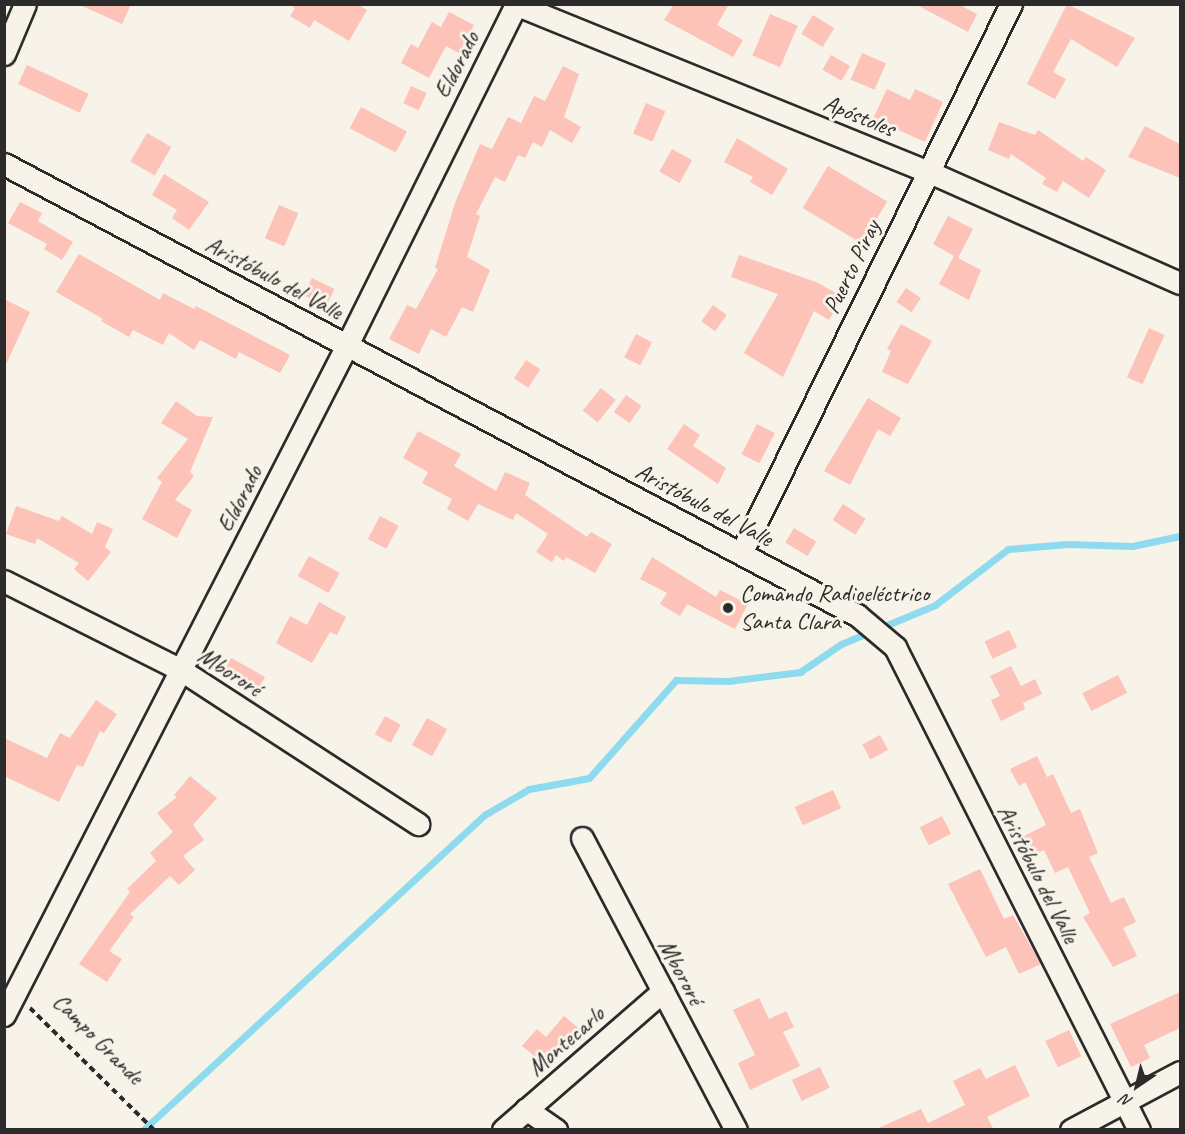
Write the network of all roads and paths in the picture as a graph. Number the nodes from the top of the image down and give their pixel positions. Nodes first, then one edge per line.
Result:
1 (25, 4) edge
2 (1011, 4) edge
3 (516, 5) edge
4 (4, 54) edge
5 (4, 164) edge
6 (927, 171) junction
7 (1180, 283) edge
8 (347, 345) junction
9 (741, 553) junction
10 (4, 581) edge
11 (181, 670) junction
12 (418, 824) dead end
13 (582, 838) dead end
14 (10, 990) edge
15 (663, 991) junction
16 (4, 1015) edge
17 (1180, 1072) edge
18 (1125, 1102) junction
19 (526, 1109) junction
20 (154, 1130) edge
21 (502, 1130) edge
22 (556, 1130) edge
23 (736, 1130) edge
24 (1071, 1130) edge
25 (1139, 1130) edge

1 - 4 street
2 - 6 street, Puerto Piray
3 - 6 street, Apóstoles
3 - 8 street, Eldorado
5 - 8 street, Aristóbulo del Valle
6 - 7 street, Apóstoles
6 - 9 street, Puerto Piray
8 - 9 street, Aristóbulo del Valle
8 - 11 street, Eldorado
9 - 18 street, Aristóbulo del Valle
10 - 11 street, Mbororé
11 - 12 street, Mbororé
11 - 14 street, Eldorado
13 - 15 street, Mbororé
14 - 16 street, Eldorado
14 - 20 path, Campo Grande
15 - 19 street, Montecarlo
15 - 23 street, Mbororé
17 - 18 street
18 - 24 street
18 - 25 street, Aristóbulo del Valle
19 - 21 street, Montecarlo
19 - 22 street

